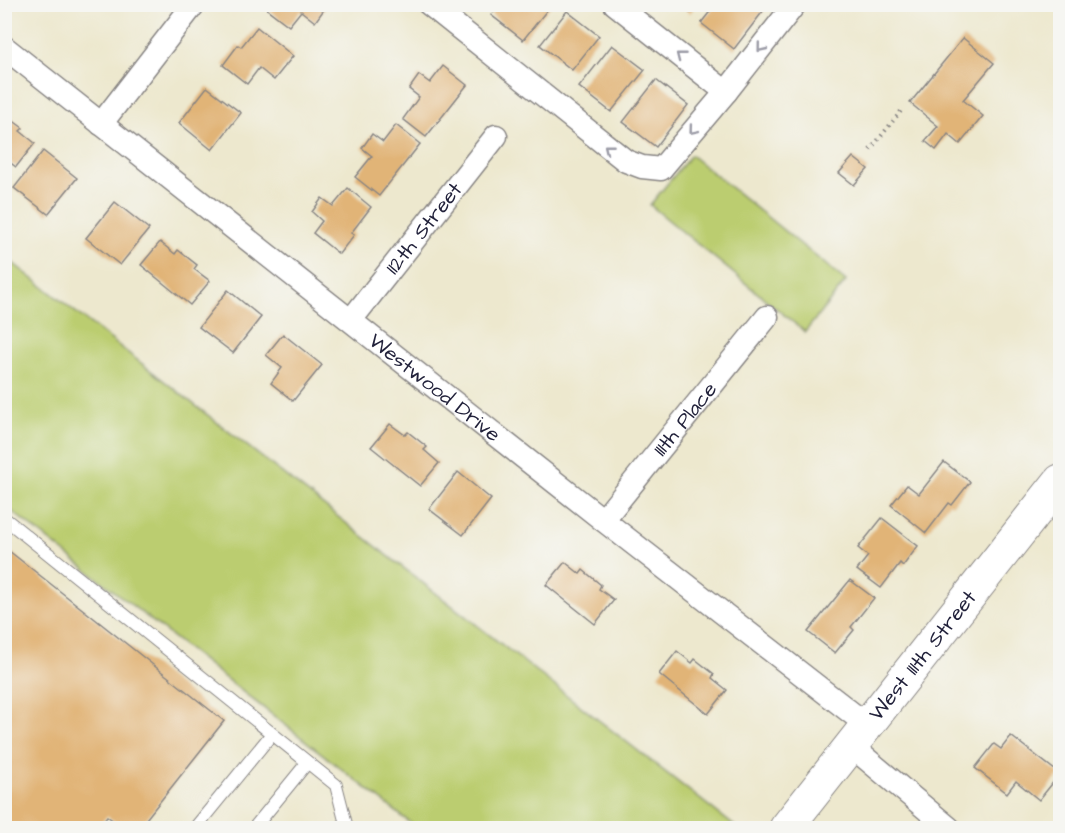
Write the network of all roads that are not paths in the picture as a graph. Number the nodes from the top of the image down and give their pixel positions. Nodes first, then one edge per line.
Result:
1 (194, 4) edge
2 (429, 4) edge
3 (615, 4) edge
4 (795, 4) edge
5 (4, 47) edge
6 (726, 92) junction
7 (101, 124) junction
8 (496, 136) dead end
9 (767, 317) dead end
10 (351, 320) junction
11 (1060, 481) edge
12 (4, 518) edge
13 (603, 520) junction
14 (271, 735) junction
15 (859, 735) junction
16 (307, 763) junction
17 (195, 828) edge
18 (254, 828) edge
19 (347, 828) edge
20 (786, 828) edge
21 (949, 828) edge

1 - 7 street
6 -> 2 street
6 -> 3 street
4 -> 6 street
5 - 7 street, Westwood Drive
7 - 10 street, Westwood Drive
8 - 10 street, 112th Street
9 - 13 street, 111th Place
10 - 13 street, Westwood Drive
11 - 15 main road, West 111th Street
12 - 14 lane
13 - 15 street, Westwood Drive
14 - 16 lane
14 - 17 lane
15 - 20 main road, West 111th Street
15 - 21 street, Westwood Drive
16 - 18 lane
16 - 19 lane

